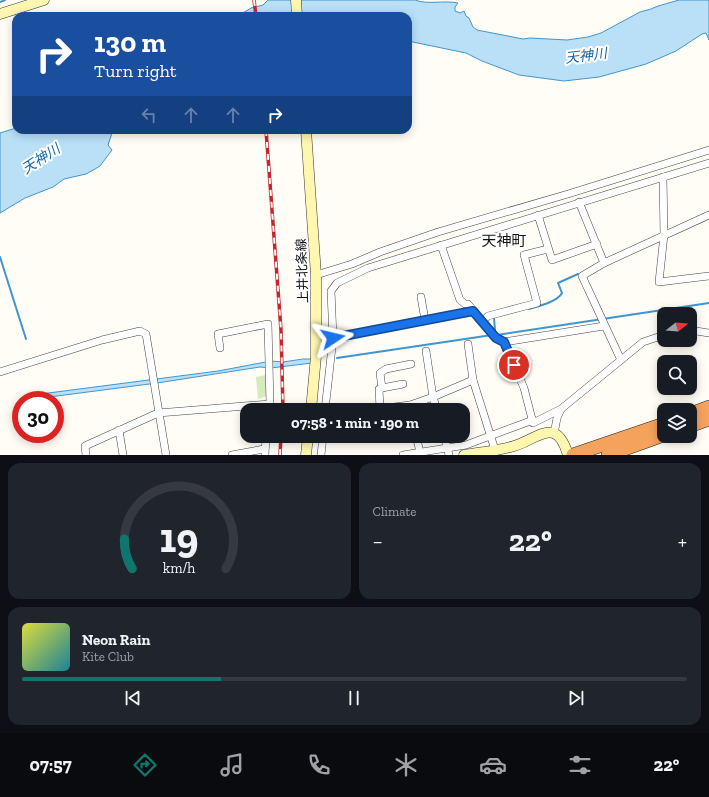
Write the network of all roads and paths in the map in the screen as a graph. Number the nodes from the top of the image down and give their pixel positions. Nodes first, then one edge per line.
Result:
1 (44, 0) edge
2 (296, 0) edge
3 (298, 12) edge
4 (0, 14) edge
5 (306, 134) edge
6 (709, 150) edge
7 (709, 163) edge
8 (663, 177) junction
9 (579, 202) junction
10 (538, 215) junction
11 (709, 215) edge
12 (664, 235) junction
13 (597, 244) junction
14 (441, 245) junction
15 (548, 249) junction
16 (604, 263) junction
17 (316, 275) junction
18 (709, 276) edge
19 (421, 297) dead end
20 (473, 311) junction
21 (425, 320) junction
22 (483, 321) junction
23 (604, 326) junction
24 (697, 331) edge
25 (709, 333) edge
26 (333, 338) junction
27 (657, 338) edge
28 (504, 342) junction
29 (468, 344) dead end
30 (220, 348) dead end
31 (426, 351) dead end
32 (621, 360) junction
33 (410, 364) dead end
34 (0, 372) edge
35 (473, 380) junction
36 (403, 384) dead end
37 (382, 388) junction
38 (434, 397) junction
39 (270, 403) edge
40 (312, 403) edge
41 (326, 403) edge
42 (380, 403) edge
43 (421, 403) edge
44 (435, 403) edge
45 (709, 407) edge
46 (240, 409) edge
47 (561, 409) junction
48 (697, 411) edge
49 (158, 413) junction
50 (709, 419) edge
51 (533, 420) junction
52 (697, 423) edge
53 (657, 426) edge
54 (119, 430) junction
55 (554, 434) junction
56 (490, 435) junction
57 (657, 438) edge
58 (307, 443) edge
59 (322, 443) edge
60 (418, 443) edge
61 (495, 450) junction
62 (264, 452) edge
63 (420, 452) junction
64 (448, 452) edge
65 (86, 455) edge
66 (123, 455) edge
67 (166, 455) edge
68 (232, 455) edge
69 (306, 455) edge
70 (321, 455) edge
71 (403, 455) edge
72 (464, 455) edge
73 (568, 455) edge
74 (573, 455) edge
75 (608, 455) edge

1 - 4 main road
2 - 3 main road
5 - 17 main road, 上井北条線
6 - 17 street
7 - 8 street
8 - 9 street
8 - 12 street
9 - 10 street
9 - 13 street
10 - 14 street
10 - 15 street
11 - 12 street
12 - 16 street
12 - 18 street
13 - 15 street
13 - 16 street
14 - 20 street
14 - 26 street
15 - 22 street
16 - 23 street
17 - 40 main road, 上井北条線
19 - 21 street
20 - 21 street
20 - 22 street
21 - 26 street
22 - 28 street
23 - 28 street
23 - 32 street
24 - 25 street
26 - 41 street
27 - 32 street
28 - 51 street
29 - 35 street
30 - 39 street
31 - 38 street
32 - 47 street
33 - 37 street
34 - 49 street
35 - 38 street
35 - 56 street
36 - 37 street
37 - 42 street
38 - 43 street
38 - 44 street
45 - 48 highway
46 - 49 street
47 - 51 street
47 - 55 street
49 - 54 street
49 - 67 street
50 - 52 highway
51 - 56 street
53 - 74 highway
54 - 65 street
54 - 66 street
55 - 61 main road
55 - 73 main road
56 - 61 street
56 - 64 street
57 - 75 highway
58 - 69 main road
59 - 70 street
60 - 63 street
61 - 72 main road
62 - 68 street
63 - 64 street
63 - 71 street

